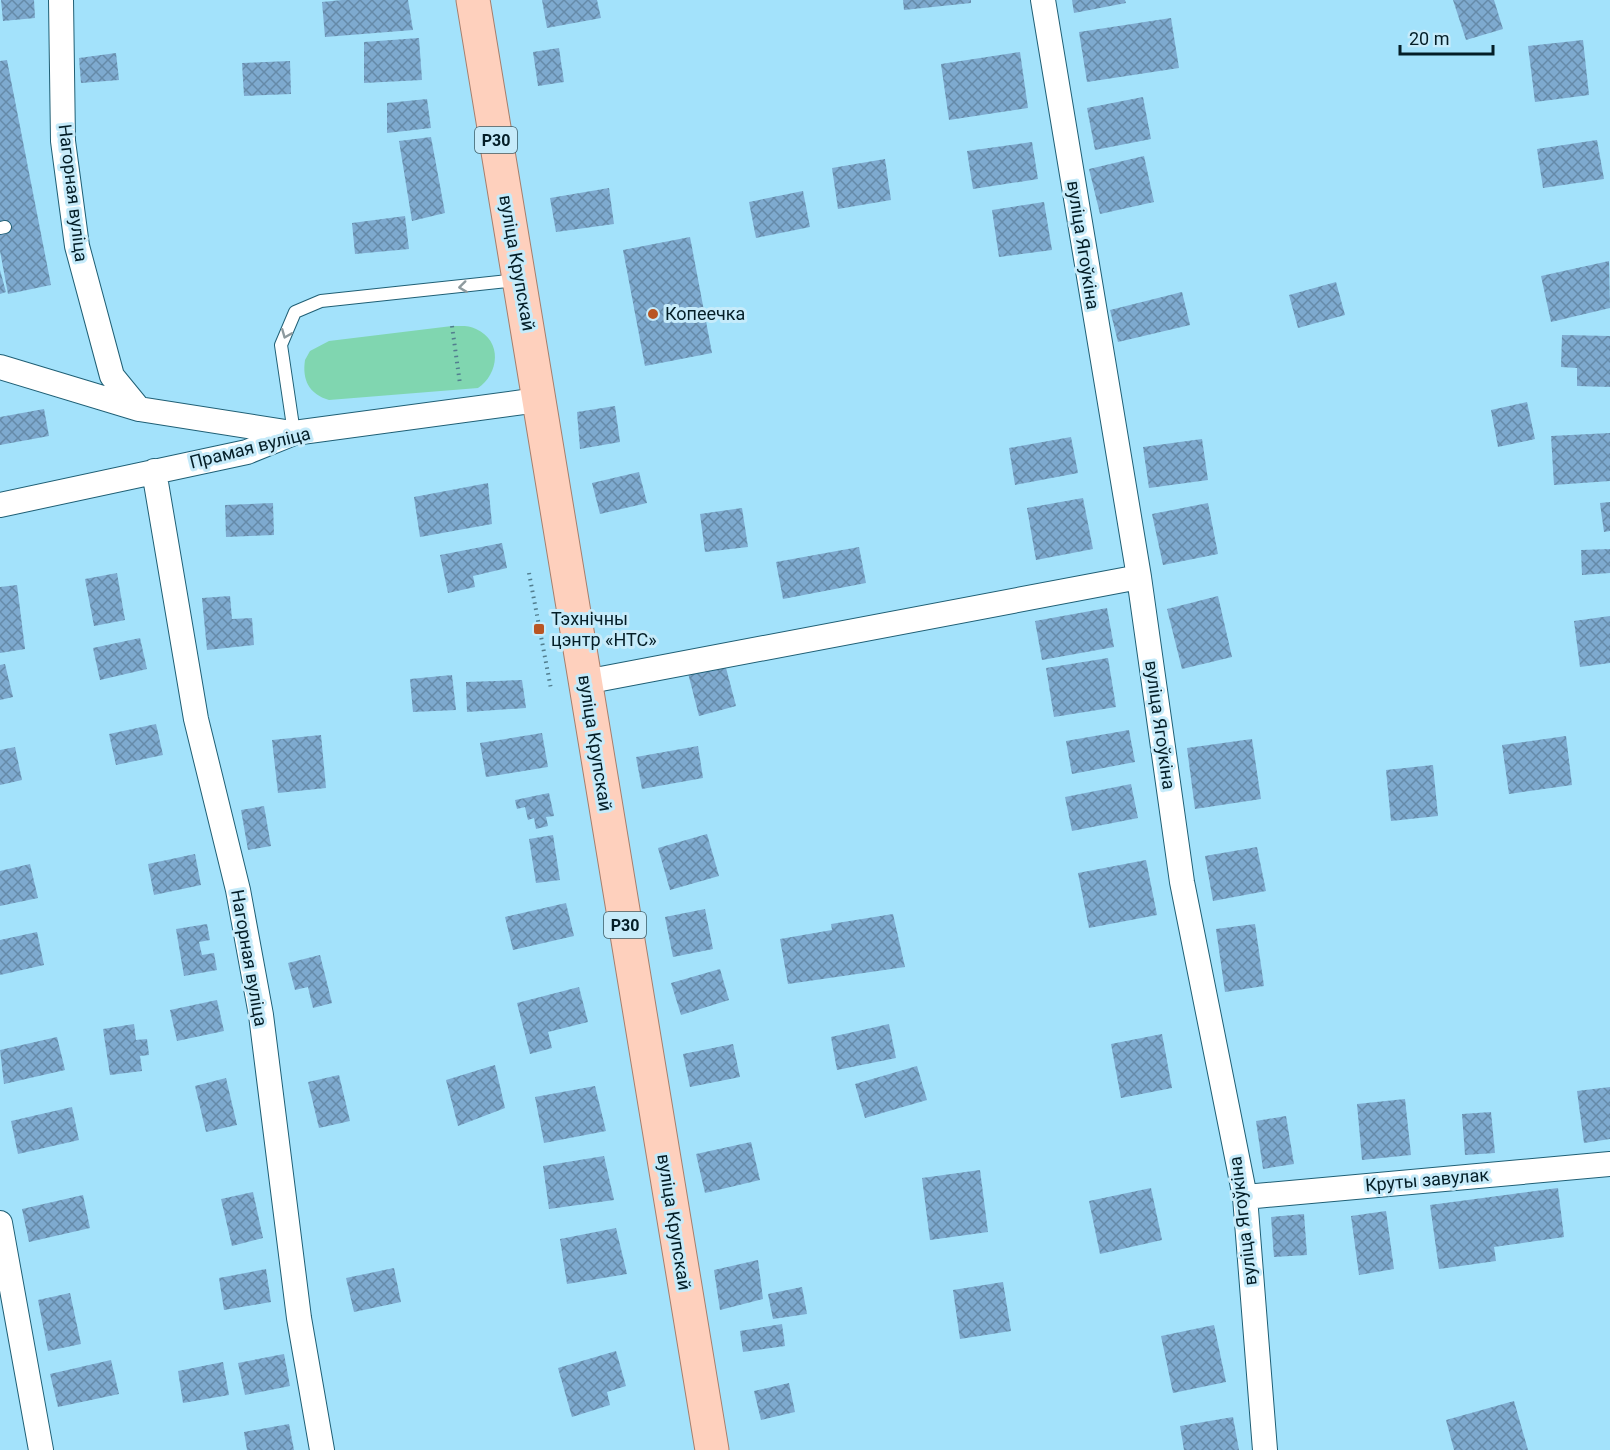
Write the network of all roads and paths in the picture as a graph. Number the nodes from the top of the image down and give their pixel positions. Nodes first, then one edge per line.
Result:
1 (61, 0) edge
2 (473, 0) edge
3 (1043, 0) edge
4 (521, 279) junction
5 (453, 326) dead end
6 (0, 366) edge
7 (460, 391) dead end
8 (538, 400) junction
9 (139, 409) junction
10 (294, 433) junction
11 (154, 471) junction
12 (0, 505) edge
13 (529, 573) dead end
14 (1139, 577) junction
15 (585, 682) junction
16 (550, 689) dead end
17 (1610, 1164) edge
18 (1245, 1197) junction
19 (0, 1223) edge
20 (41, 1450) edge
21 (322, 1450) edge
22 (712, 1450) edge
23 (1265, 1450) edge

1 - 9 street, Нагорная вуліца
2 - 4 main road, вуліца Крупскай / Р30
3 - 14 street, вуліца Ягоўкіна
4 - 8 main road, вуліца Крупскай / Р30
4 -> 10 lane
5 - 7 path
6 - 9 street
8 - 10 street, Прамая вуліца
8 - 15 main road, вуліца Крупскай / Р30
9 - 10 street
10 - 11 street, Прамая вуліца
11 - 12 street, Прамая вуліца
11 - 21 street, Нагорная вуліца
13 - 16 path
14 - 15 street
14 - 18 street, вуліца Ягоўкіна
15 - 22 main road, вуліца Крупскай / Р30
17 - 18 street, Круты завулак
18 - 23 street, вуліца Ягоўкіна
19 - 20 street

